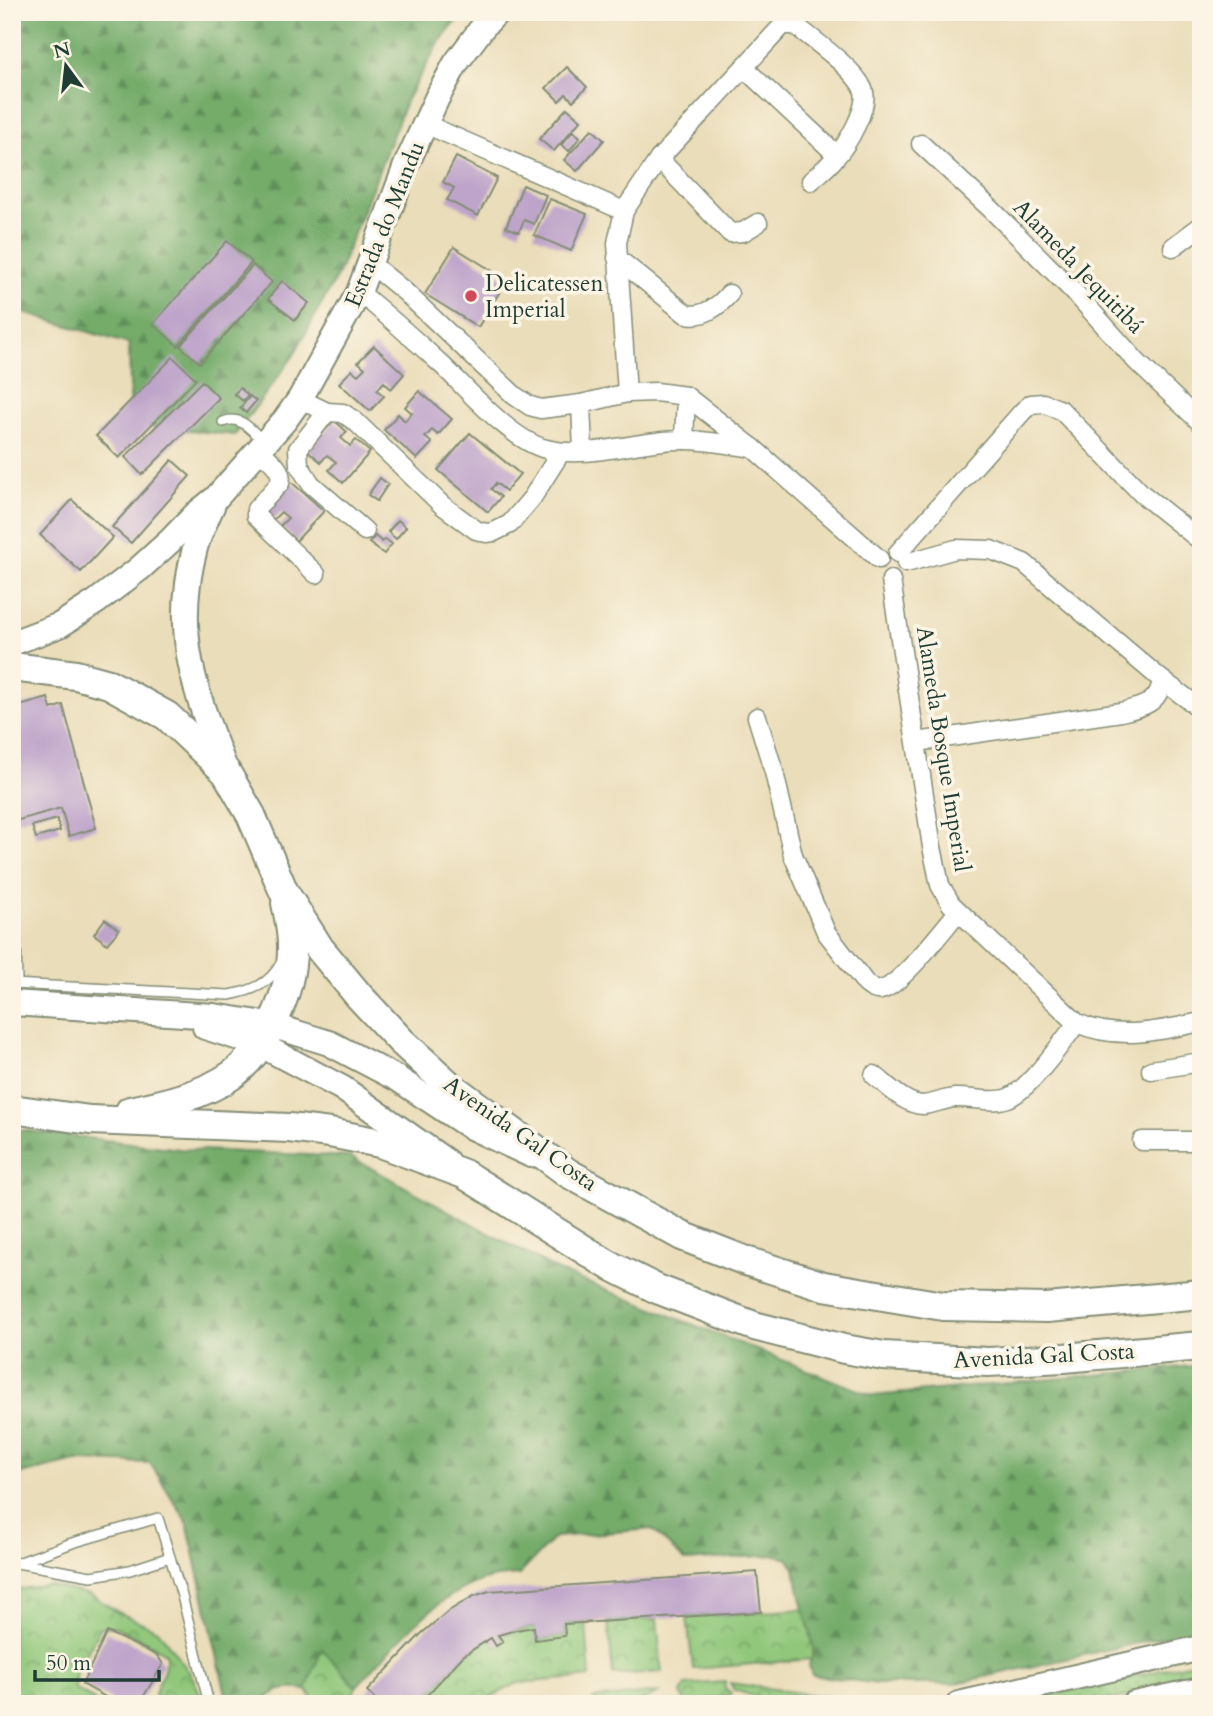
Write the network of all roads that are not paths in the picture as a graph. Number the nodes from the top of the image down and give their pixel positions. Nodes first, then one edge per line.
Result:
1 (497, 12) edge
2 (744, 68) junction
3 (425, 124) junction
4 (921, 144) dead end
5 (837, 155) junction
6 (659, 159) junction
7 (811, 181) dead end
8 (624, 211) junction
9 (758, 223) dead end
10 (1201, 226) edge
11 (1173, 247) dead end
12 (617, 258) junction
13 (371, 264) junction
14 (359, 292) junction
15 (729, 294) dead end
16 (627, 393) junction
17 (686, 396) junction
18 (300, 399) junction
19 (581, 404) junction
20 (327, 411) junction
21 (223, 422) dead end
22 (1201, 423) edge
23 (684, 440) junction
24 (263, 447) junction
25 (753, 448) junction
26 (583, 451) junction
27 (561, 452) junction
28 (216, 498) junction
29 (365, 531) dead end
30 (1201, 541) edge
31 (902, 558) junction
32 (879, 559) junction
33 (316, 574) dead end
34 (891, 580) junction
35 (12, 643) edge
36 (12, 667) edge
37 (1162, 680) junction
38 (1201, 709) edge
39 (757, 717) dead end
40 (917, 743) junction
41 (226, 772) junction
42 (284, 892) junction
43 (12, 907) edge
44 (958, 912) junction
45 (291, 936) junction
46 (14, 990) edge
47 (1201, 1022) edge
48 (1077, 1023) junction
49 (266, 1035) junction
50 (1201, 1062) edge
51 (1151, 1070) dead end
52 (874, 1075) dead end
53 (12, 1109) edge
54 (90, 1120) junction
55 (1142, 1141) dead end
56 (1201, 1141) edge
57 (568, 1173) junction
58 (464, 1174) junction
59 (1201, 1294) edge
60 (1201, 1346) edge
61 (170, 1558) junction
62 (14, 1564) edge
63 (1201, 1648) edge
64 (1197, 1695) edge
65 (209, 1704) edge
66 (959, 1704) edge
67 (1134, 1704) edge

1 - 3 main road, Estrada do Mandu
2 - 5 street
2 - 5 street
2 - 6 street
3 - 8 street
3 - 13 main road, Estrada do Mandu
4 - 22 street, Alameda Jequitibá
5 - 7 street
6 - 8 street
6 - 9 street
8 - 12 street
10 - 11 street
12 - 15 street
12 - 16 street
13 - 14 main road, Estrada do Mandu
13 - 19 street
14 - 18 main road, Estrada do Mandu
14 - 27 street
16 - 17 street
16 - 19 street
17 - 23 street
17 - 25 street, Alameda Bosque Imperial
18 - 20 street
18 - 24 main road, Estrada do Mandu
19 - 26 street
20 - 27 street
20 - 29 street
21 - 24 lane
23 - 25 street
23 - 26 street
24 - 28 main road, Estrada do Mandu
24 - 33 street
25 - 32 street, Alameda Bosque Imperial
26 - 27 street
28 - 35 main road, Estrada do Mandu
28 - 41 main road, Estrada do Mandu
30 - 31 street
31 - 32 street
31 - 34 street
31 - 37 street
32 - 34 street, Alameda Bosque Imperial
34 - 40 street, Alameda Bosque Imperial
36 - 41 main road, Avenida Gal Costa
37 - 38 street
37 - 40 street
39 - 44 street
40 - 44 street, Alameda Bosque Imperial
41 - 42 main road, Avenida Gal Costa
42 - 45 main road
42 - 57 main road, Avenida Gal Costa
43 - 46 lane
44 - 48 street, Alameda Bosque Imperial
45 - 46 lane
45 - 49 main road
46 - 49 main road
47 - 48 street, Alameda Bosque Imperial
48 - 52 street
49 - 54 main road
49 - 57 main road
49 - 58 main road
50 - 51 street
53 - 54 main road, Avenida Gal Costa
54 - 58 main road, Avenida Gal Costa
55 - 56 street
57 - 59 main road, Avenida Gal Costa
58 - 60 main road, Avenida Gal Costa
61 - 62 lane
61 - 62 lane
61 - 65 lane
63 - 66 main road
64 - 67 main road

